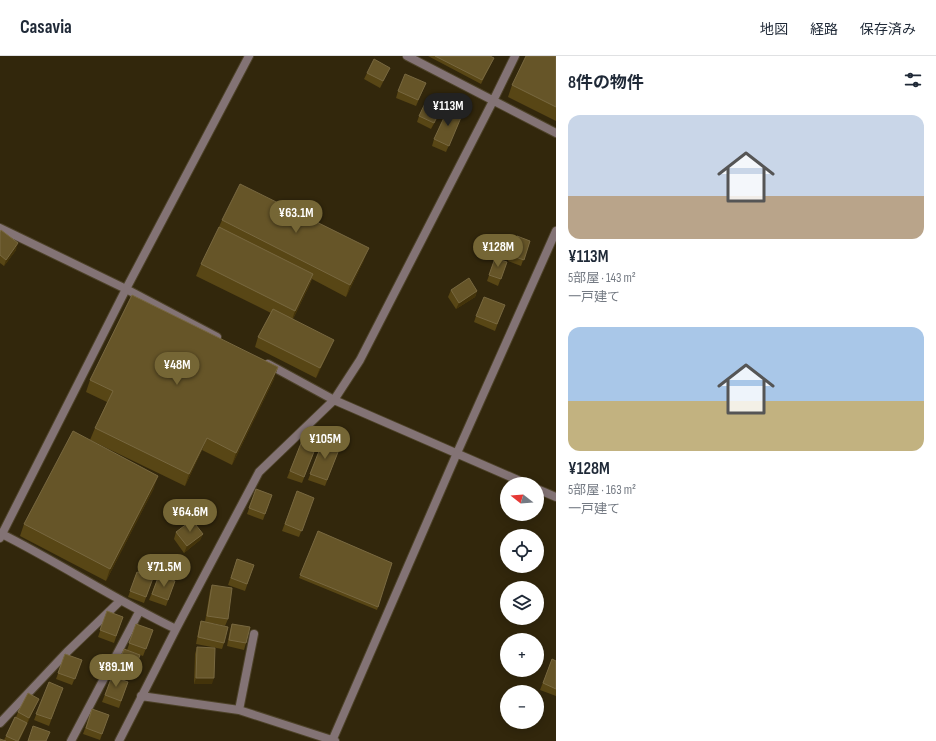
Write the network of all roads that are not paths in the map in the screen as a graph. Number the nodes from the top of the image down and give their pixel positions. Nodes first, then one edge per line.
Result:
1 (249, 56) edge
2 (407, 56) edge
3 (516, 56) edge
4 (493, 101) junction
5 (556, 133) edge
6 (0, 228) edge
7 (556, 231) edge
8 (126, 289) junction
9 (223, 341) edge
10 (258, 359) edge
11 (334, 400) junction
12 (457, 453) junction
13 (511, 477) edge
14 (544, 491) edge
15 (556, 497) edge
16 (1, 535) edge
17 (120, 601) junction
18 (139, 612) junction
19 (176, 629) junction
20 (254, 634) dead end
21 (142, 696) junction
22 (239, 710) junction
23 (0, 723) edge
24 (71, 741) edge
25 (119, 741) edge
26 (333, 741) edge

1 - 8 street
2 - 4 street
3 - 4 street
4 - 5 street
4 - 11 street
6 - 8 street
7 - 12 street
8 - 9 street
8 - 16 street
10 - 11 street
11 - 12 street
11 - 19 street
12 - 13 street
12 - 26 street
14 - 15 street
16 - 17 street
17 - 18 street
17 - 23 street
18 - 19 street
18 - 24 street
19 - 21 street
20 - 22 street
21 - 22 street
21 - 25 street
22 - 26 street

